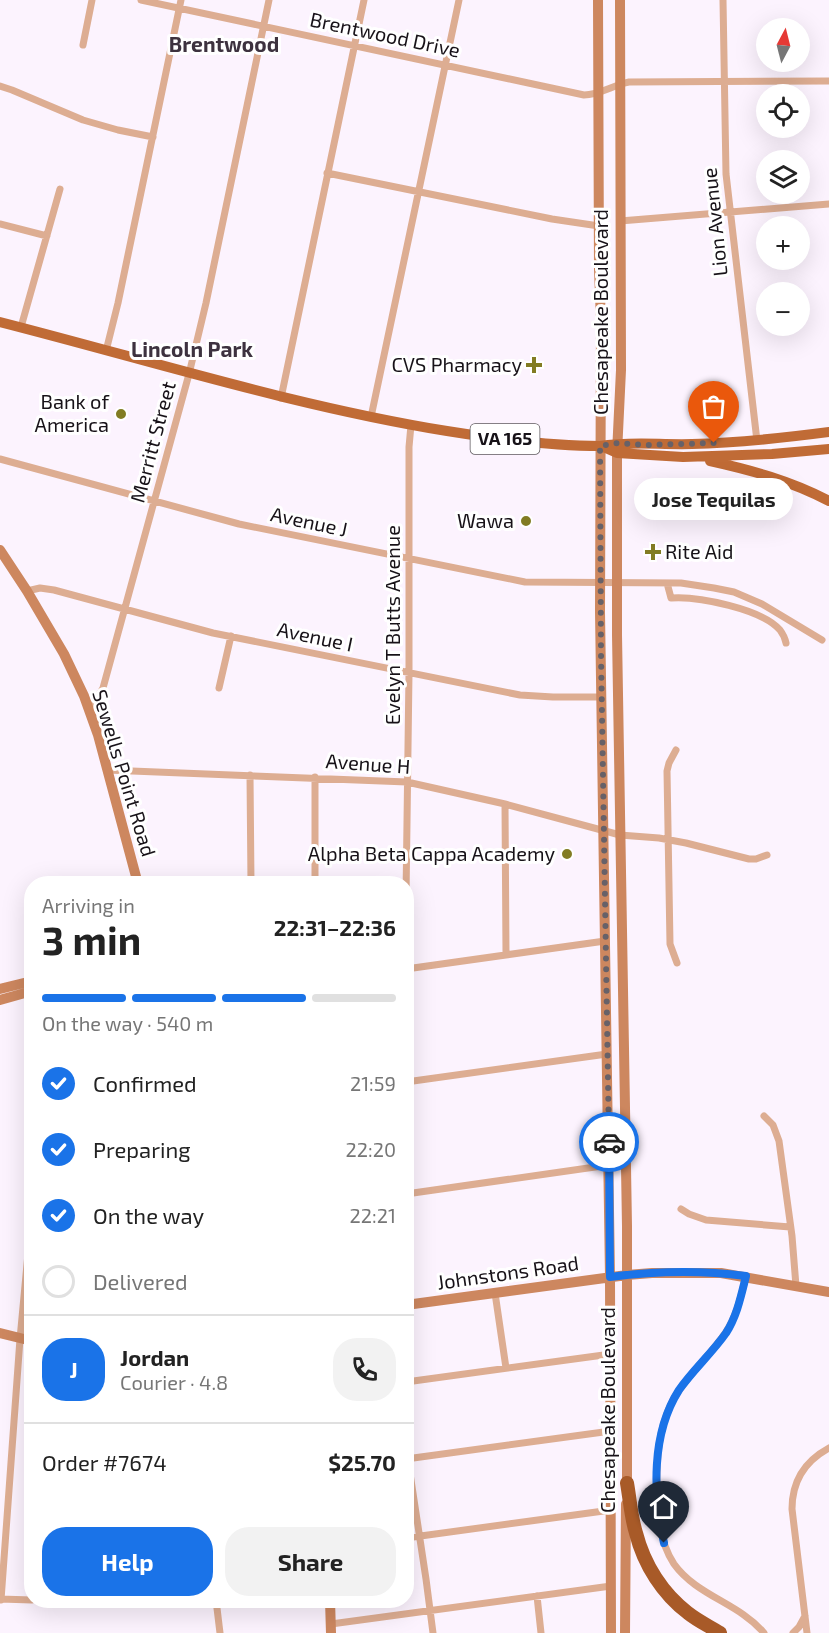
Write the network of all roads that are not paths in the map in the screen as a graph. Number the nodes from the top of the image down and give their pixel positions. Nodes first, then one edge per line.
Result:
1 (92, 0) edge
2 (141, 0) edge
3 (182, 0) edge
4 (269, 0) edge
5 (364, 0) edge
6 (459, 0) edge
7 (598, 0) edge
8 (620, 0) edge
9 (723, 0) edge
10 (180, 8) junction
11 (264, 26) junction
12 (84, 45) dead end
13 (355, 45) junction
14 (446, 64) junction
15 (724, 81) junction
16 (829, 81) edge
17 (620, 84) junction
18 (0, 86) edge
19 (599, 93) junction
20 (153, 137) junction
21 (327, 173) junction
22 (60, 189) dead end
23 (419, 192) junction
24 (829, 204) edge
25 (730, 212) junction
26 (620, 221) junction
27 (0, 224) edge
28 (599, 226) junction
29 (47, 236) junction
30 (0, 322) edge
31 (21, 327) junction
32 (106, 351) junction
33 (189, 374) junction
34 (281, 398) junction
35 (371, 417) junction
36 (411, 425) junction
37 (829, 432) edge
38 (757, 441) junction
39 (600, 446) junction
40 (617, 448) junction
41 (829, 449) edge
42 (683, 457) junction
43 (0, 459) edge
44 (154, 501) junction
45 (829, 501) edge
46 (0, 550) edge
47 (410, 559) junction
48 (601, 582) junction
49 (617, 582) junction
50 (667, 583) junction
51 (27, 591) junction
52 (125, 609) junction
53 (231, 636) junction
54 (822, 640) dead end
55 (786, 643) dead end
56 (409, 673) junction
57 (219, 688) dead end
58 (601, 697) junction
59 (90, 711) junction
60 (676, 750) dead end
61 (107, 770) junction
62 (250, 775) junction
63 (315, 777) junction
64 (407, 782) junction
65 (505, 804) junction
66 (603, 830) junction
67 (620, 835) junction
68 (668, 839) junction
69 (767, 855) dead end
70 (136, 876) edge
71 (251, 876) edge
72 (315, 876) edge
73 (406, 876) edge
74 (606, 941) junction
75 (506, 955) junction
76 (677, 963) dead end
77 (414, 968) edge
78 (24, 983) edge
79 (0, 989) edge
80 (24, 993) edge
81 (0, 1000) edge
82 (607, 1054) junction
83 (414, 1081) edge
84 (764, 1116) dead end
85 (609, 1165) junction
86 (414, 1193) edge
87 (681, 1209) dead end
88 (790, 1227) junction
89 (627, 1275) junction
90 (746, 1276) junction
91 (610, 1277) junction
92 (796, 1286) junction
93 (829, 1292) edge
94 (495, 1293) junction
95 (414, 1304) edge
96 (0, 1333) edge
97 (24, 1339) edge
98 (611, 1354) junction
99 (24, 1361) edge
100 (506, 1368) junction
101 (414, 1381) edge
102 (611, 1431) junction
103 (829, 1448) edge
104 (414, 1458) edge
105 (627, 1483) junction
106 (414, 1500) edge
107 (611, 1510) junction
108 (420, 1536) junction
109 (414, 1537) edge
110 (611, 1586) junction
111 (537, 1596) junction
112 (1, 1599) edge
113 (24, 1600) edge
114 (217, 1608) edge
115 (330, 1608) edge
116 (430, 1611) junction
117 (805, 1615) junction
118 (331, 1629) edge
119 (220, 1633) edge
120 (433, 1633) edge
121 (541, 1633) edge
122 (611, 1633) edge
123 (625, 1633) edge
124 (720, 1633) edge
125 (764, 1633) edge
126 (793, 1633) edge
127 (807, 1633) edge

1 - 12 street
2 - 10 street, Brentwood Drive
3 - 10 street
4 - 11 street, Merritt Street
5 - 13 street
6 - 14 street
7 - 19 main road, Chesapeake Boulevard
8 - 17 main road, Chesapeake Boulevard
9 - 15 street, Lion Avenue
10 - 11 street, Brentwood Drive
10 - 20 street
11 - 13 street, Brentwood Drive
11 - 33 street, Merritt Street
13 - 14 street, Brentwood Drive
13 - 21 street
14 - 19 street, Brentwood Drive
14 - 23 street
15 - 16 street, Brentwood Drive
15 - 17 street, Brentwood Drive
15 - 25 street, Lion Avenue
17 - 19 street, Brentwood Drive
17 - 26 main road, Chesapeake Boulevard
18 - 20 street
19 - 28 main road, Chesapeake Boulevard
20 - 32 street
21 - 23 street
21 - 34 street
22 - 29 street
23 - 28 street
23 - 35 street
24 - 25 street
25 - 26 street
25 - 38 street, Lion Avenue
26 - 40 main road, Chesapeake Boulevard
27 - 29 street
28 - 39 main road, Chesapeake Boulevard
29 - 31 street
30 - 31 main road, VA 165
31 - 32 main road, VA 165
32 - 33 main road, VA 165
33 - 34 main road, VA 165
33 - 44 street, Merritt Street
34 - 35 main road, VA 165
35 - 36 main road, VA 165
36 - 39 main road, VA 165
36 - 47 street, Evelyn T Butts Avenue
37 - 38 main road, VA 165
38 - 40 main road, VA 165
39 - 40 main road, VA 165
39 - 48 main road, Chesapeake Boulevard
40 - 42 main road, VA 165
40 - 49 main road, Chesapeake Boulevard
41 - 42 main road
42 - 45 main road, VA 165
43 - 44 street, Avenue J
44 - 47 street, Avenue J
44 - 52 street, Merritt Street
46 - 51 main road, Sewells Point Road
47 - 48 street, Avenue J
47 - 56 street, Evelyn T Butts Avenue
48 - 49 street, Avenue J
48 - 58 main road, Chesapeake Boulevard
49 - 50 street, Avenue J
49 - 67 main road, Chesapeake Boulevard
50 - 54 street, Avenue J
50 - 55 street
51 - 52 street, Avenue I
51 - 59 main road, Sewells Point Road
52 - 53 street, Avenue I
52 - 59 street, Merritt Street
53 - 56 street, Avenue I
53 - 57 street
56 - 58 street, Avenue I
56 - 64 street, Evelyn T Butts Avenue
58 - 66 main road, Chesapeake Boulevard
59 - 61 main road, Sewells Point Road
60 - 68 street
61 - 62 street, Avenue H
61 - 70 main road, Sewells Point Road
62 - 63 street, Avenue H
62 - 71 street
63 - 64 street, Avenue H
63 - 72 street
64 - 65 street, Avenue H
64 - 73 street, Evelyn T Butts Avenue
65 - 66 street, Avenue H
65 - 75 street
66 - 67 street, Avenue H
66 - 74 main road, Chesapeake Boulevard
67 - 68 street, Avenue H
67 - 89 main road, Chesapeake Boulevard
68 - 69 street, Avenue H
68 - 76 street
74 - 75 street
74 - 82 main road, Chesapeake Boulevard
75 - 77 street
78 - 79 main road
80 - 81 main road
82 - 83 street
82 - 85 main road, Chesapeake Boulevard
84 - 88 street
85 - 86 street
85 - 91 main road, Chesapeake Boulevard
87 - 88 street
88 - 92 street
89 - 90 main road, Johnstons Road
89 - 91 main road, Johnstons Road
89 - 105 main road, Chesapeake Boulevard
90 - 92 main road, Johnstons Road
90 - 125 street
91 - 94 main road, Johnstons Road
91 - 98 main road, Chesapeake Boulevard
92 - 93 main road, Johnstons Road
94 - 95 main road, Johnstons Road
94 - 100 street
96 - 97 main road
98 - 100 street
98 - 102 main road, Chesapeake Boulevard
99 - 112 street
100 - 101 street
102 - 104 street
102 - 107 main road, Chesapeake Boulevard
103 - 117 street
105 - 123 main road, Chesapeake Boulevard
105 - 124 highway
106 - 108 street
107 - 108 street
107 - 110 main road, Chesapeake Boulevard
108 - 109 street
108 - 116 street
110 - 111 street
110 - 122 main road, Chesapeake Boulevard
111 - 116 street
111 - 121 street
112 - 113 street
114 - 119 street
115 - 118 main road
116 - 118 street
116 - 120 street
117 - 126 street
117 - 127 street

